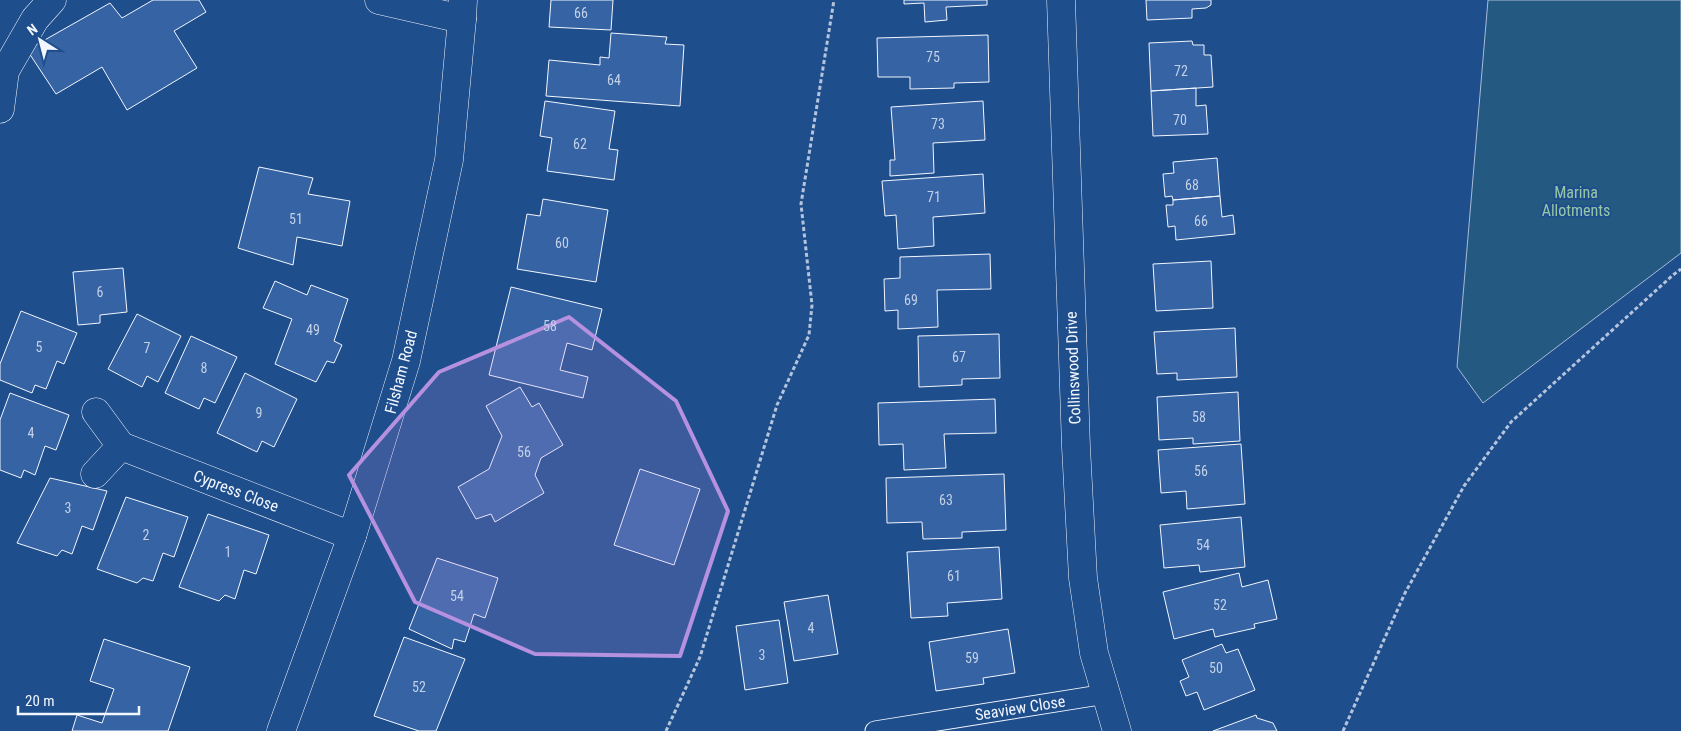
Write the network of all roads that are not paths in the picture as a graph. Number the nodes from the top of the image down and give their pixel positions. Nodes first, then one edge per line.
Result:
1 (52, 0) edge
2 (379, 0) edge
3 (1061, 0) edge
4 (462, 9) edge
5 (0, 109) edge
6 (96, 412) dead end
7 (121, 446) junction
8 (95, 474) dead end
9 (352, 536) junction
10 (1106, 694) junction
11 (281, 731) edge
12 (875, 731) edge
13 (1117, 731) edge

1 - 5 street
2 - 4 street
3 - 10 street, Collinswood Drive
4 - 9 street, Filsham Road
6 - 7 street
7 - 8 street
7 - 9 street, Cypress Close
9 - 11 street, Filsham Road
10 - 12 lane, Seaview Close
10 - 13 street, Collinswood Drive

